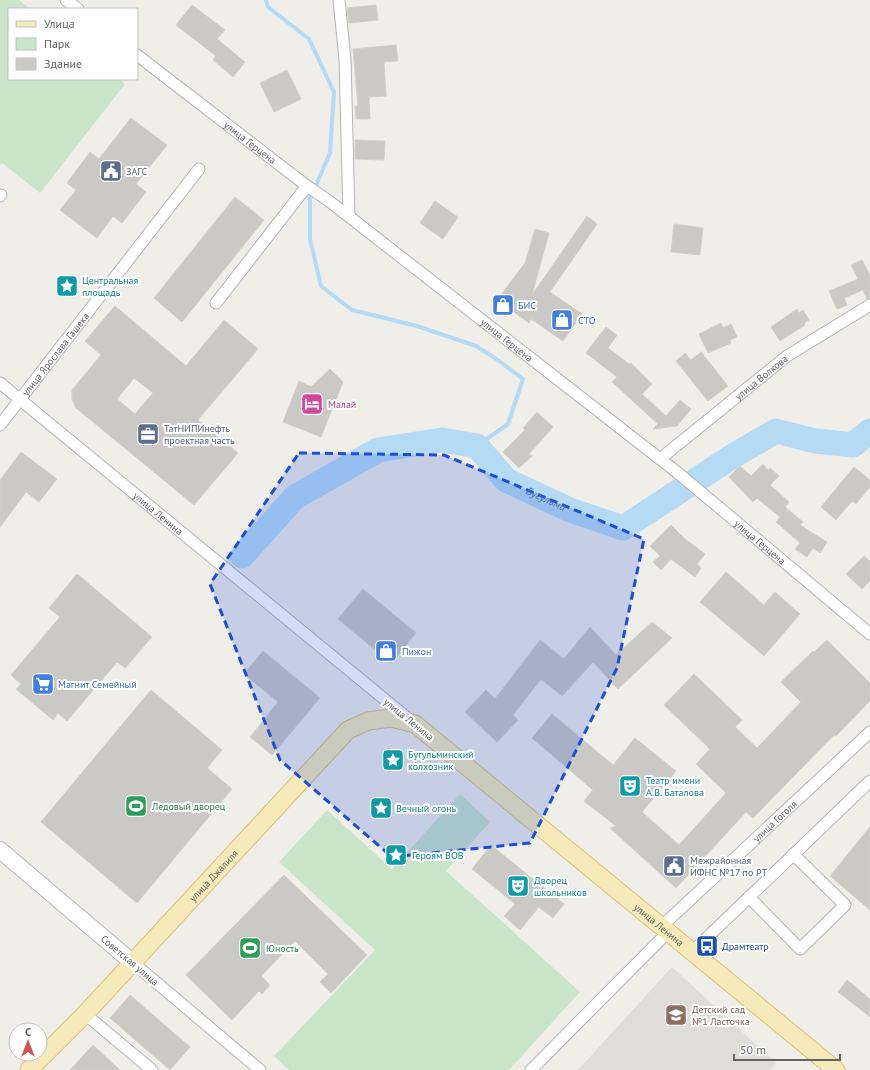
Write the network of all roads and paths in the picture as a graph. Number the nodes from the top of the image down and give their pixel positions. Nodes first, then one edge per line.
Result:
1 (66, 0) edge
2 (339, 0) edge
3 (77, 8) edge
4 (138, 56) edge
5 (199, 169) dead end
6 (307, 186) junction
7 (349, 216) junction
8 (216, 303) dead end
9 (870, 305) edge
10 (0, 383) edge
11 (21, 400) junction
12 (0, 425) edge
13 (660, 460) junction
14 (870, 634) edge
15 (415, 724) junction
16 (870, 732) edge
17 (870, 781) edge
18 (0, 850) edge
19 (794, 854) junction
20 (749, 897) junction
21 (665, 929) junction
22 (692, 952) junction
23 (132, 962) junction
24 (85, 1014) junction
25 (29, 1070) edge
26 (152, 1070) edge
27 (260, 1070) edge
28 (531, 1070) edge
29 (836, 1070) edge

1 - 3 street
2 - 7 street
4 - 6 street, улица Герцена
5 - 11 street, улица Ярослава Гашека
6 - 7 street, улица Герцена
6 - 8 street
7 - 13 street, улица Герцена
9 - 13 street, улица Волкова
10 - 11 street, улица Ленина
11 - 12 street, улица Ярослава Гашека
11 - 15 street, улица Ленина
13 - 14 street, улица Герцена
15 - 21 main road, улица Ленина
15 - 23 main road, улица Джалиля
16 - 21 street, улица Гоголя
17 - 19 street
18 - 23 street, Советская улица
19 - 20 street
19 - 20 street
20 - 22 street
21 - 22 main road, улица Ленина
21 - 28 street, улица Гоголя
22 - 29 main road, улица Ленина
23 - 24 main road, улица Джалиля
23 - 27 street, Советская улица
24 - 25 main road, улица Джалиля
24 - 26 street

